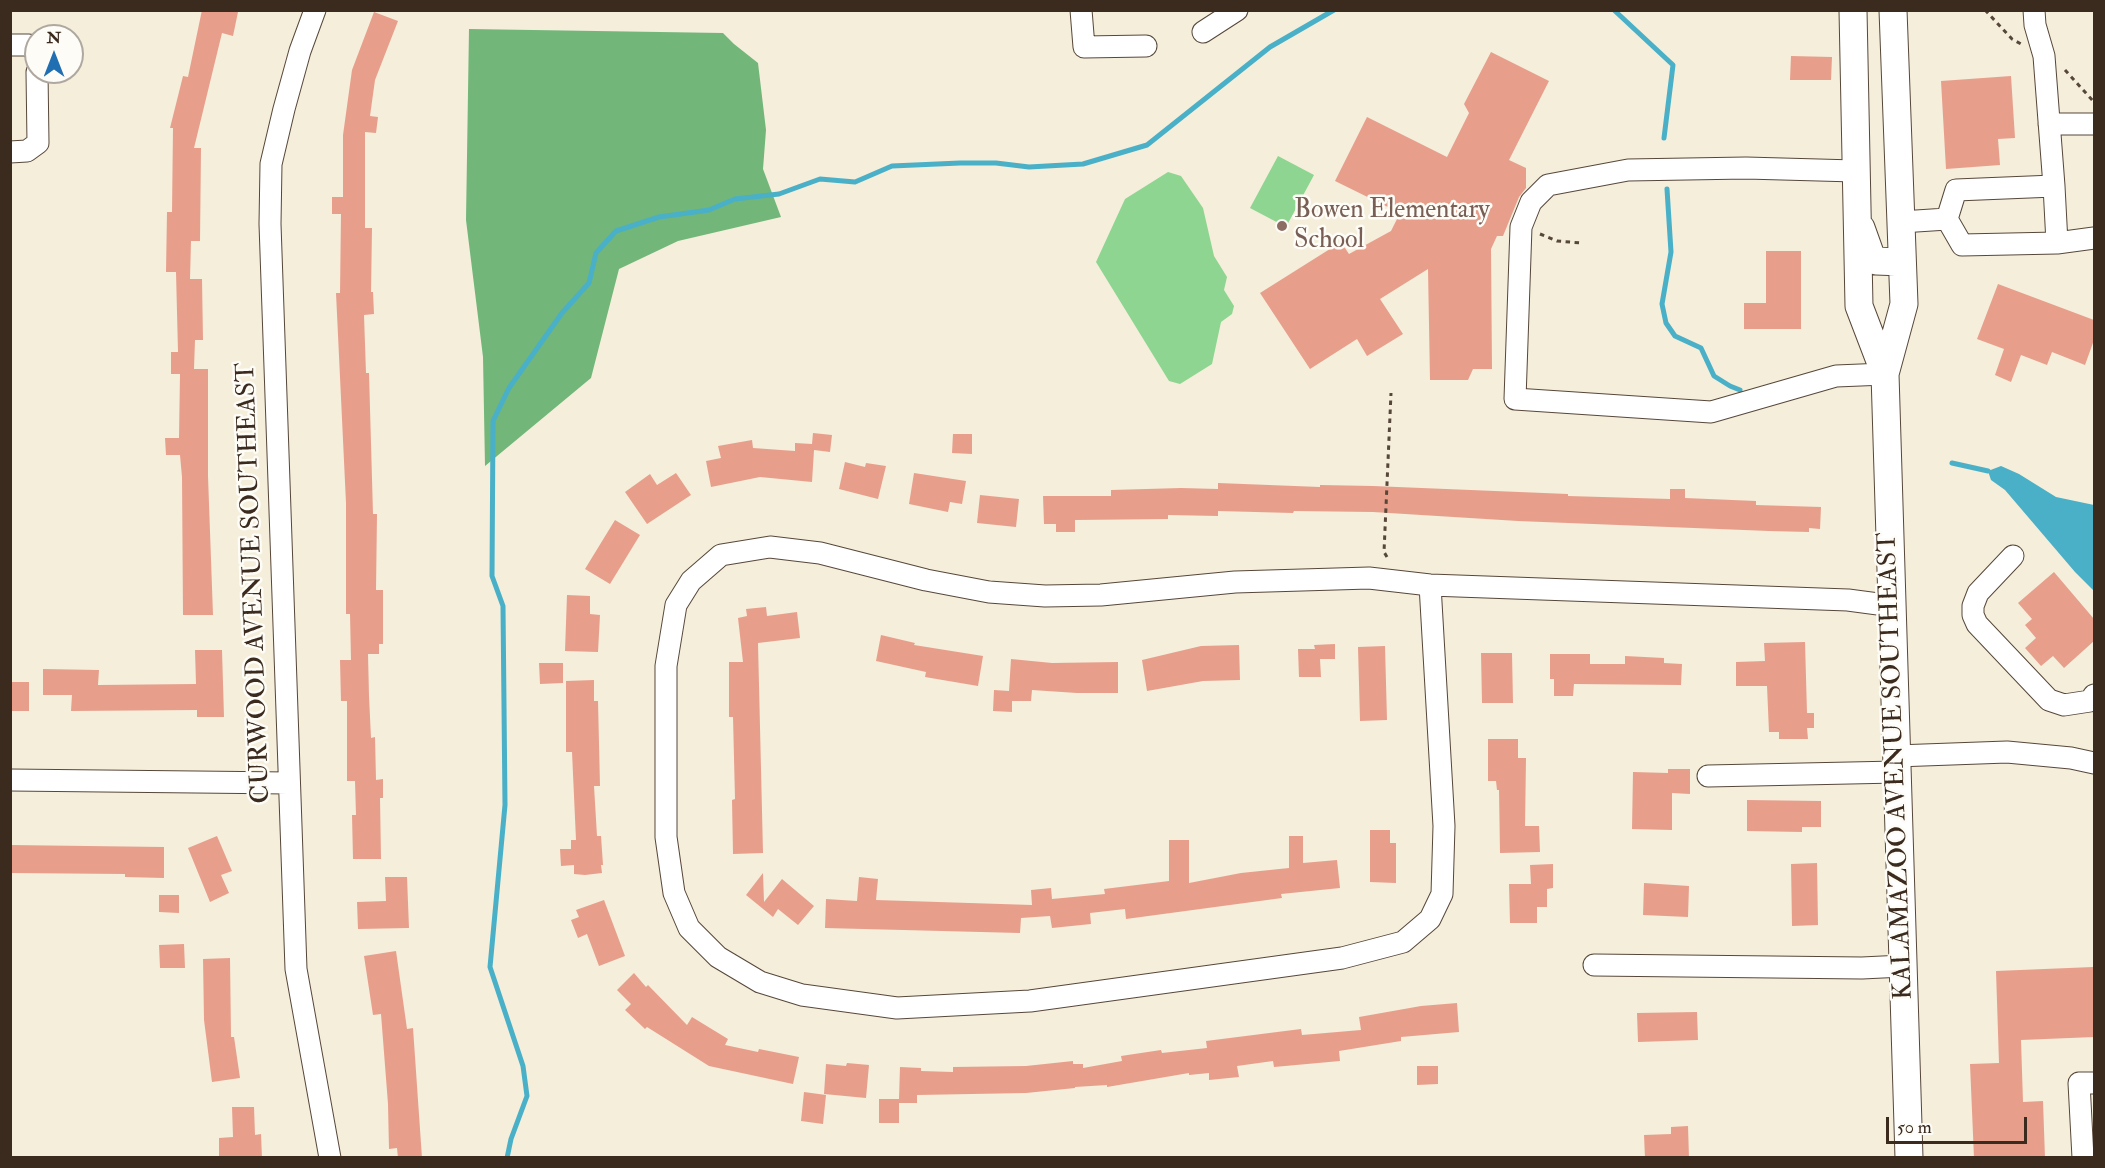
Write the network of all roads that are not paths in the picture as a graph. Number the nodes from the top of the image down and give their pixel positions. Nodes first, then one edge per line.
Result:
1 (315, 10) edge
2 (1082, 10) edge
3 (1237, 10) edge
4 (1853, 10) edge
5 (1893, 10) edge
6 (2034, 10) edge
7 (1203, 32) dead end
8 (1146, 46) dead end
9 (37, 84) edge
10 (2049, 124) junction
11 (2094, 124) edge
12 (10, 152) edge
13 (1855, 171) junction
14 (2054, 186) junction
15 (1856, 206) junction
16 (1947, 219) junction
17 (1901, 222) junction
18 (2094, 238) edge
19 (2057, 243) junction
20 (1902, 262) junction
21 (1885, 374) junction
22 (2013, 556) dead end
23 (1430, 585) junction
24 (1893, 606) junction
25 (2094, 694) edge
26 (2094, 763) edge
27 (1897, 764) junction
28 (1708, 776) dead end
29 (10, 780) edge
30 (288, 783) junction
31 (1593, 965) dead end
32 (1903, 966) junction
33 (2094, 1083) edge
34 (330, 1158) edge
35 (1910, 1158) edge
36 (2083, 1158) edge

1 - 30 street, CURWOOD AVENUE SOUTHEAST
2 - 8 street
3 - 7 street
4 - 13 main road, KALAMAZOO AVENUE SOUTHEAST
5 - 17 main road, KALAMAZOO AVENUE SOUTHEAST
6 - 10 street
9 - 12 street
10 - 11 street
10 - 14 street
13 - 15 main road, KALAMAZOO AVENUE SOUTHEAST
13 - 21 street
14 - 16 street
14 - 19 street
15 - 20 main road
15 - 21 main road, KALAMAZOO AVENUE SOUTHEAST
16 - 17 street
16 - 19 street
17 - 20 main road, KALAMAZOO AVENUE SOUTHEAST
18 - 19 street
20 - 21 main road, KALAMAZOO AVENUE SOUTHEAST
21 - 24 main road, KALAMAZOO AVENUE SOUTHEAST
22 - 25 street
23 - 23 street
23 - 24 street
24 - 27 main road, KALAMAZOO AVENUE SOUTHEAST
26 - 27 street
27 - 28 street
27 - 32 main road, KALAMAZOO AVENUE SOUTHEAST
29 - 30 street
30 - 34 street, CURWOOD AVENUE SOUTHEAST
31 - 32 street
32 - 35 main road, KALAMAZOO AVENUE SOUTHEAST
33 - 36 street

